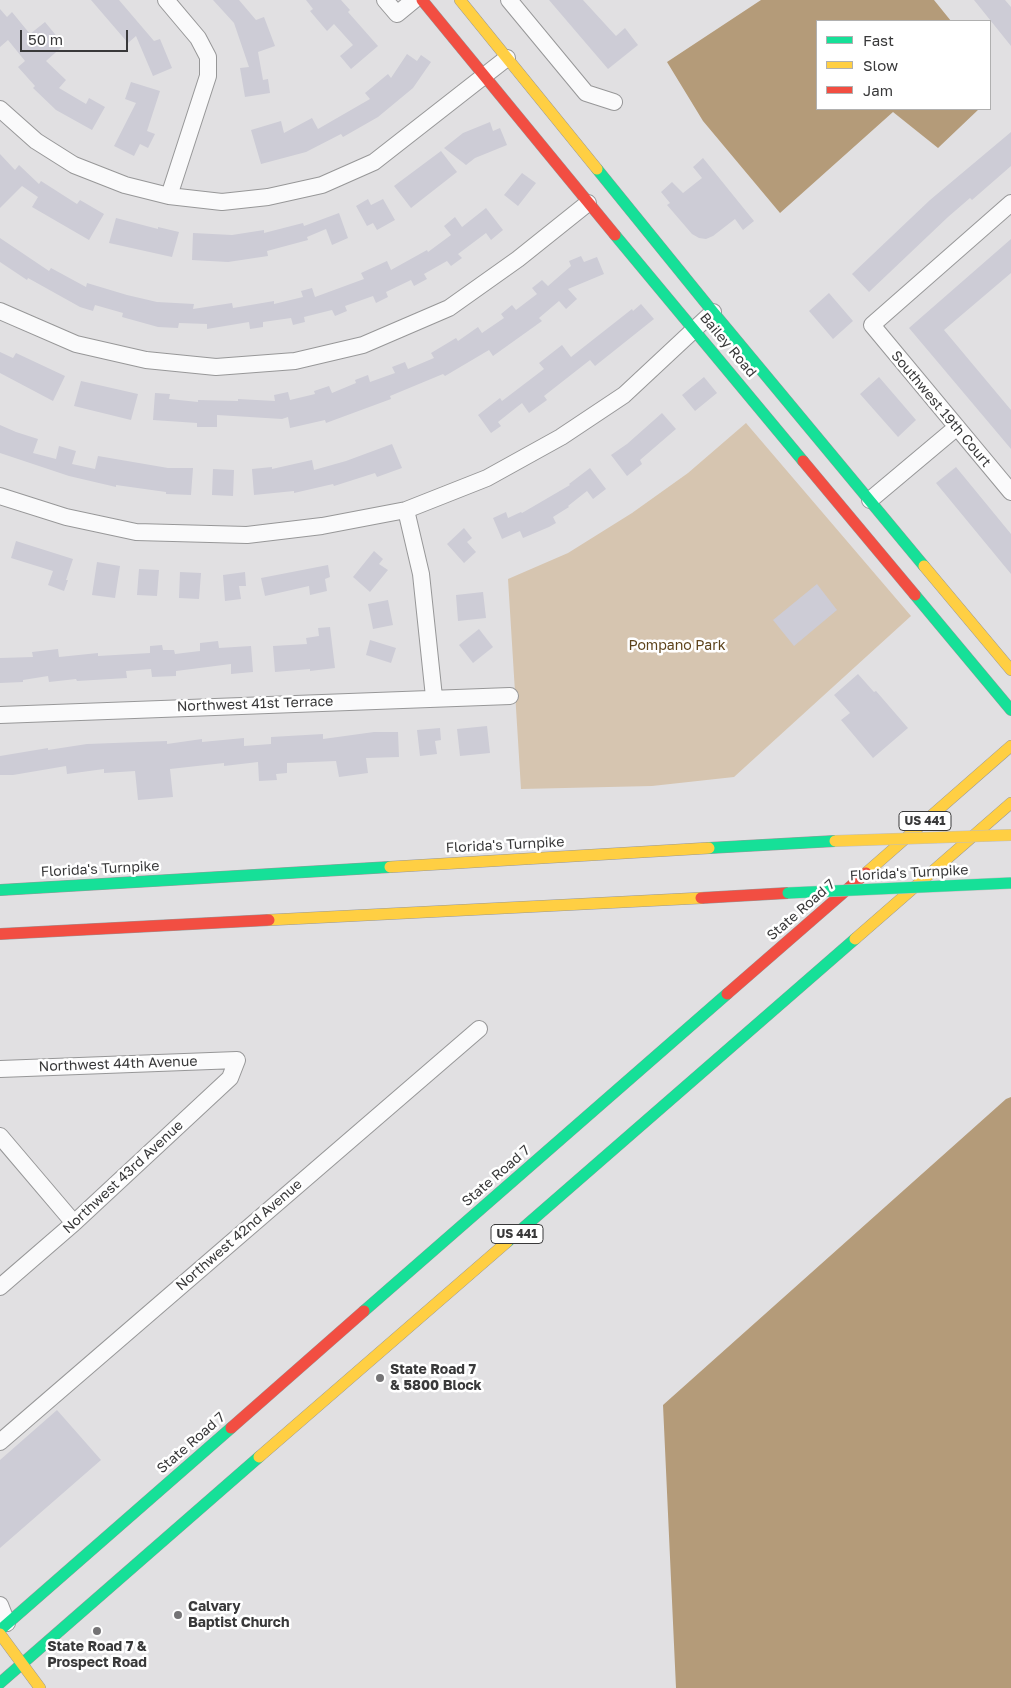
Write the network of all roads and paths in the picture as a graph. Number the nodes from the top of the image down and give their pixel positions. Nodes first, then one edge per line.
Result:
1 (166, 0) edge
2 (384, 0) edge
3 (414, 0) edge
4 (422, 0) edge
5 (460, 0) edge
6 (509, 0) edge
7 (506, 58) junction
8 (484, 76) junction
9 (614, 102) dead end
10 (0, 109) edge
11 (169, 196) junction
12 (588, 203) junction
13 (1011, 203) edge
14 (0, 311) edge
15 (714, 312) junction
16 (695, 330) junction
17 (786, 418) junction
18 (957, 427) junction
19 (1011, 492) edge
20 (0, 496) edge
21 (870, 500) junction
22 (406, 510) junction
23 (1011, 670) edge
24 (510, 696) dead end
25 (434, 697) junction
26 (1011, 710) edge
27 (0, 714) edge
28 (1011, 746) edge
29 (1011, 803) edge
30 (1011, 835) edge
31 (1011, 883) edge
32 (0, 890) edge
33 (0, 934) edge
34 (479, 1029) dead end
35 (237, 1060) joint
36 (0, 1069) edge
37 (0, 1136) edge
38 (74, 1223) junction
39 (0, 1287) edge
40 (0, 1442) edge
41 (0, 1605) edge
42 (2, 1629) edge
43 (22, 1664) junction
44 (0, 1683) edge
45 (40, 1688) edge

1 - 11 street
2 - 3 street
4 - 8 main road, Bailey Road
5 - 7 main road, Bailey Road
6 - 9 street
7 - 8 street
7 - 15 main road, Bailey Road
8 - 11 street
8 - 12 main road, Bailey Road
10 - 11 street
12 - 14 street
12 - 16 main road, Bailey Road
13 - 18 street, Southwest 19th Court
15 - 16 street
15 - 17 main road, Bailey Road
16 - 17 main road, Bailey Road
16 - 22 street
17 - 21 main road, Bailey Road
17 - 26 main road, Bailey Road
18 - 19 street, Southwest 19th Court
18 - 21 street
20 - 22 street
21 - 23 main road, Bailey Road
22 - 25 street
24 - 25 street, Northwest 41st Terrace
25 - 27 street, Northwest 41st Terrace
28 - 42 main road, State Road 7 / US 441
29 - 43 main road, US 441
30 - 32 main road, Florida's Turnpike, bridge
31 - 33 main road, Florida's Turnpike, bridge
34 - 40 street, Northwest 42nd Avenue
35 - 36 street, Northwest 44th Avenue
35 - 38 street, Northwest 43rd Avenue
37 - 38 street
38 - 39 street, Northwest 43rd Avenue
41 - 42 street
42 - 43 main road
43 - 44 main road, US 441
43 - 45 main road

